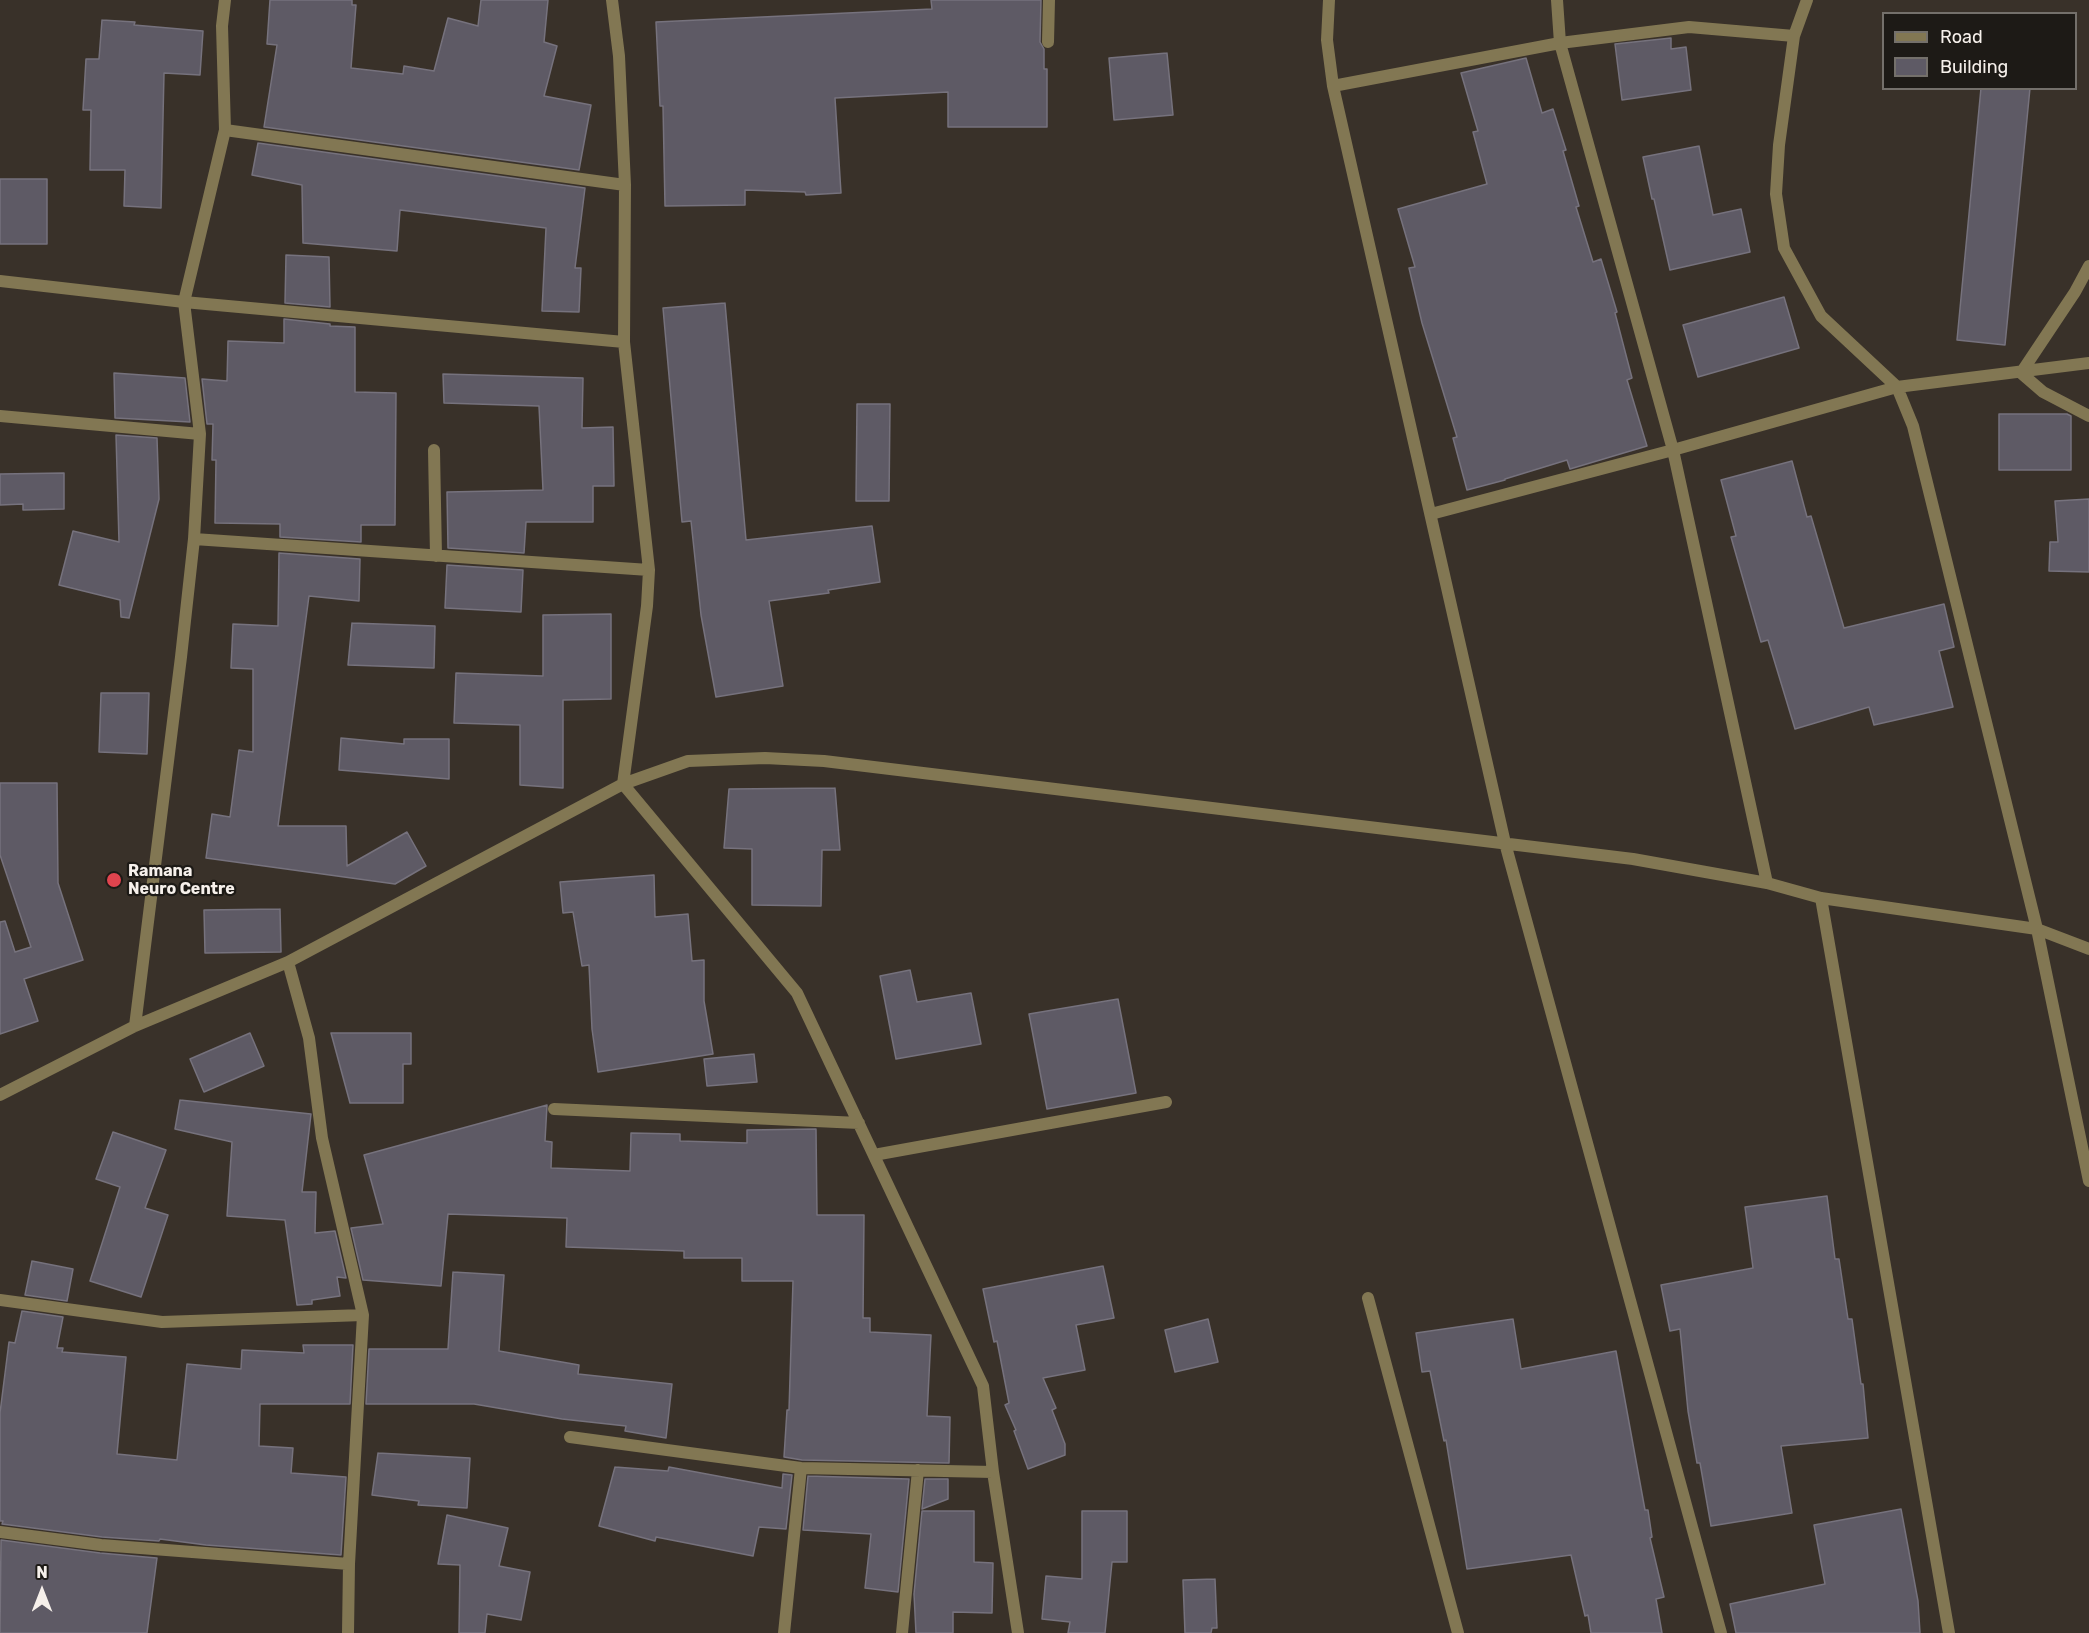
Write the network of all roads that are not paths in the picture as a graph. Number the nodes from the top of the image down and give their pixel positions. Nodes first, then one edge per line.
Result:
1 (225, 0) edge
2 (612, 0) edge
3 (1049, 0) edge
4 (1329, 0) edge
5 (1557, 0) edge
6 (1808, 0) edge
7 (1794, 36) junction
8 (1048, 42) dead end
9 (1560, 43) junction
10 (1333, 86) junction
11 (225, 130) junction
12 (625, 185) junction
13 (2089, 266) edge
14 (0, 281) edge
15 (183, 302) junction
16 (624, 342) junction
17 (2089, 363) edge
18 (2021, 372) junction
19 (1897, 387) junction
20 (0, 416) edge
21 (2089, 416) edge
22 (200, 434) junction
23 (434, 450) dead end
24 (1673, 450) junction
25 (1431, 514) junction
26 (194, 539) junction
27 (436, 556) junction
28 (650, 570) junction
29 (623, 784) junction
30 (1505, 843) junction
31 (1767, 882) junction
32 (1821, 898) junction
33 (2037, 929) junction
34 (2089, 949) edge
35 (288, 962) junction
36 (135, 1026) junction
37 (0, 1095) edge
38 (1166, 1102) dead end
39 (554, 1109) dead end
40 (859, 1123) junction
41 (874, 1155) junction
42 (2089, 1181) edge
43 (1368, 1298) dead end
44 (0, 1300) edge
45 (363, 1315) junction
46 (570, 1437) dead end
47 (801, 1468) junction
48 (918, 1470) junction
49 (993, 1472) junction
50 (0, 1532) edge
51 (349, 1564) junction
52 (348, 1633) edge
53 (784, 1633) edge
54 (902, 1633) edge
55 (1018, 1633) edge
56 (1458, 1633) edge
57 (1721, 1633) edge
58 (1949, 1633) edge

1 - 11 street
2 - 12 street
3 - 8 street
4 - 10 street
5 - 9 street
6 - 7 street
7 - 9 street
7 - 19 street
9 - 10 street
9 - 24 street
10 - 25 street
11 - 12 street
11 - 15 street
12 - 16 street
13 - 18 street
14 - 15 street
15 - 16 street
15 - 22 street
16 - 28 street
17 - 18 street
18 - 19 street
18 - 21 street
19 - 24 street
19 - 33 street
20 - 22 street
22 - 26 street
23 - 27 street
24 - 25 street
24 - 31 street
25 - 30 street
26 - 27 street
26 - 36 street
27 - 28 street
28 - 29 street
29 - 30 street
29 - 35 street
29 - 40 street
30 - 31 street
30 - 57 street
31 - 32 street
32 - 33 street
32 - 58 street
33 - 34 street
33 - 42 street
35 - 36 street
35 - 45 street
36 - 37 street
38 - 41 street
39 - 40 street
40 - 41 street
41 - 49 street
43 - 56 street
44 - 45 street
45 - 51 street
46 - 47 street
47 - 48 street
47 - 53 street
48 - 49 street
48 - 54 street
49 - 55 street
50 - 51 street
51 - 52 street

